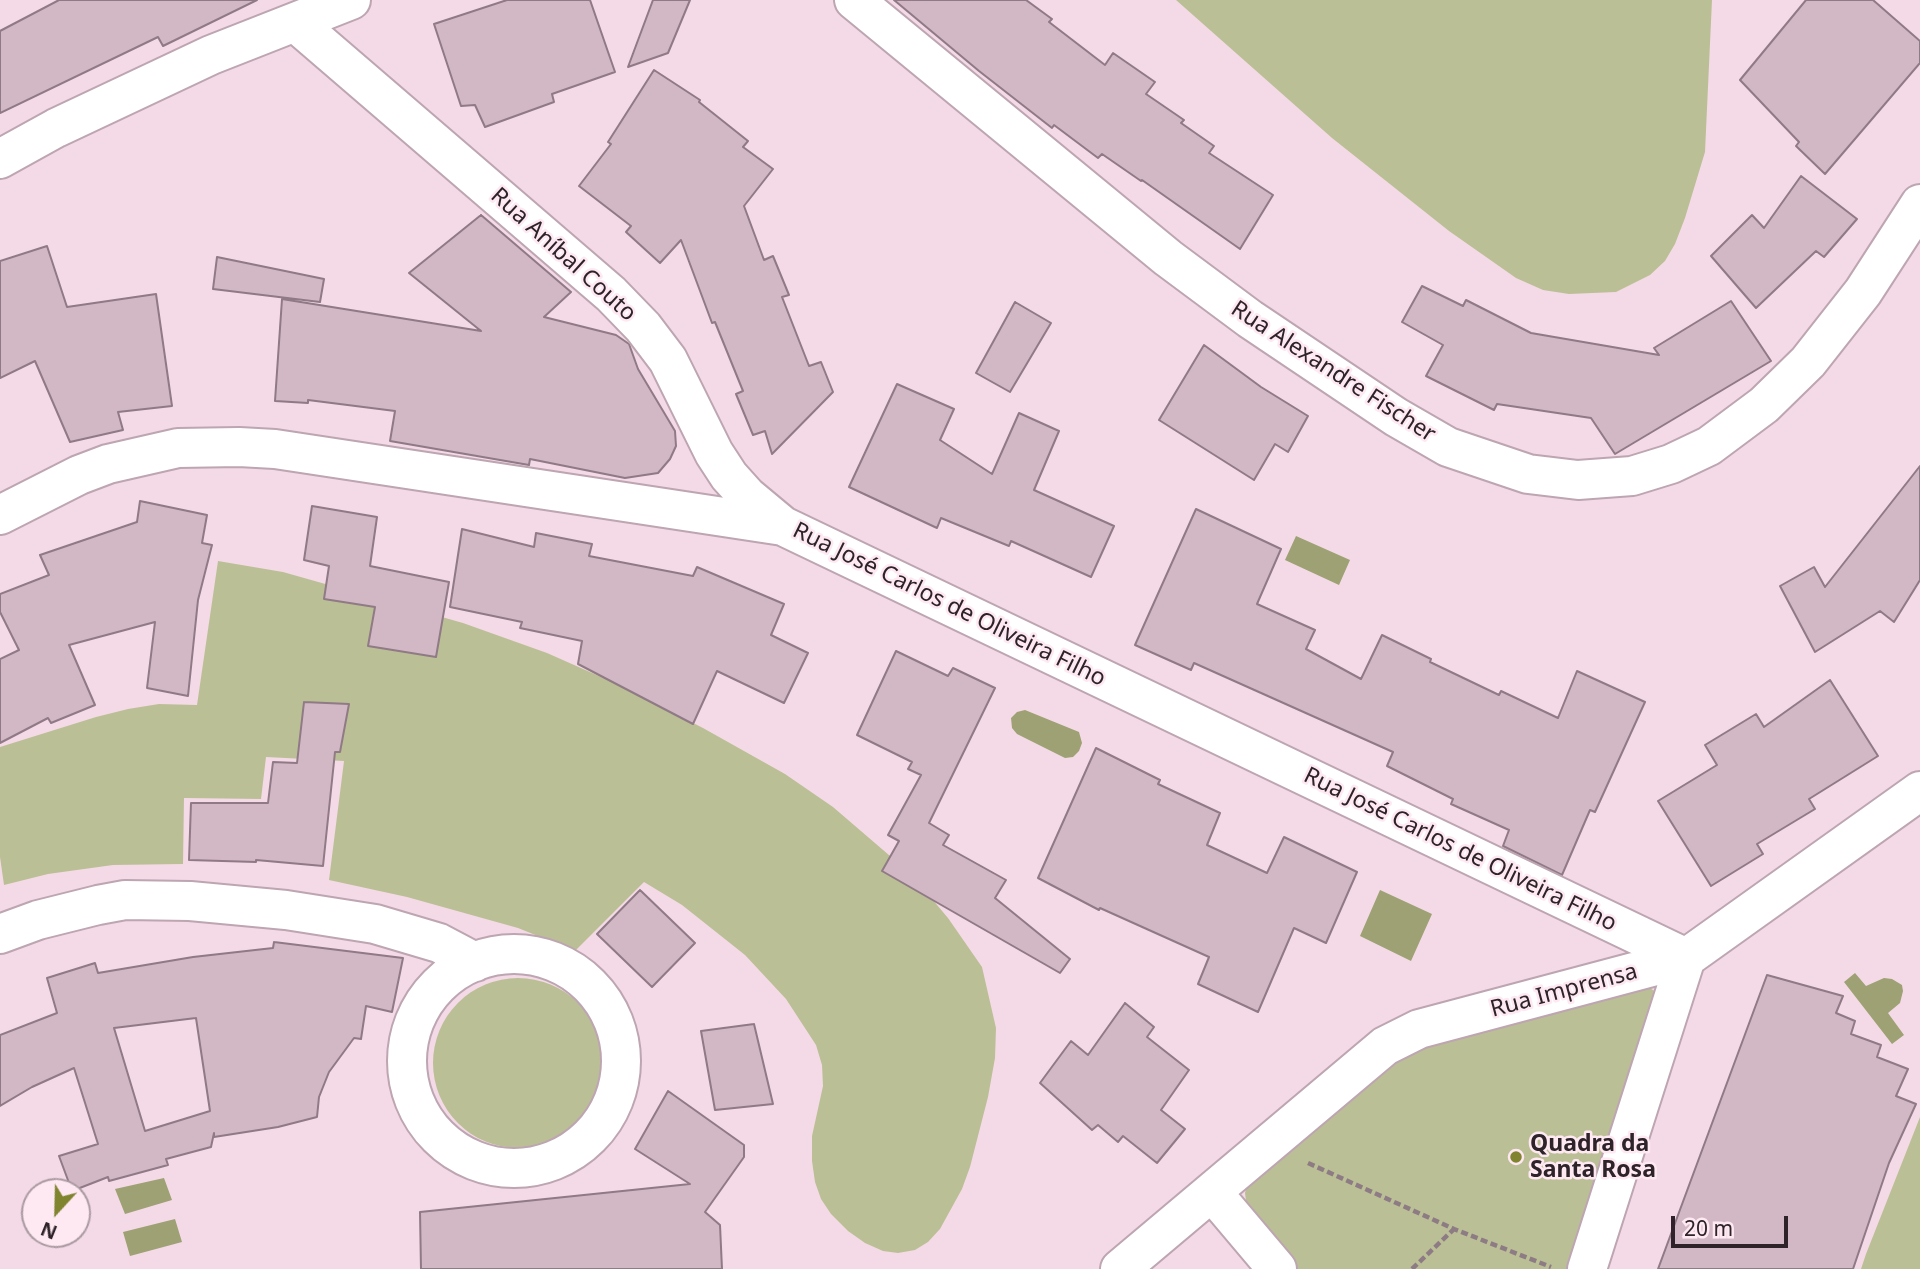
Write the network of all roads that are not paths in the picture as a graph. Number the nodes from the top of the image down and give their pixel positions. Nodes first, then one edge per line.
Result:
1 (351, 0) edge
2 (854, 0) edge
3 (296, 23) junction
4 (0, 159) edge
5 (1920, 204) edge
6 (0, 514) edge
7 (783, 526) junction
8 (1920, 790) edge
9 (0, 934) edge
10 (1686, 958) junction
11 (475, 962) junction
12 (1212, 1192) junction
13 (1120, 1269) edge
14 (1277, 1269) edge
15 (1587, 1269) edge

1 - 3 street
2 - 5 street, Rua Alexandre Fischer
3 - 4 street
3 - 7 street, Rua Aníbal Couto
6 - 7 street, Rua José Carlos de Oliveira Filho
7 - 10 street, Rua José Carlos de Oliveira Filho
8 - 10 street, Rua Imprensa
9 - 11 street
10 - 12 street, Rua Imprensa
10 - 15 street
11 - 11 street
12 - 13 street, Rua Imprensa
12 - 14 street

